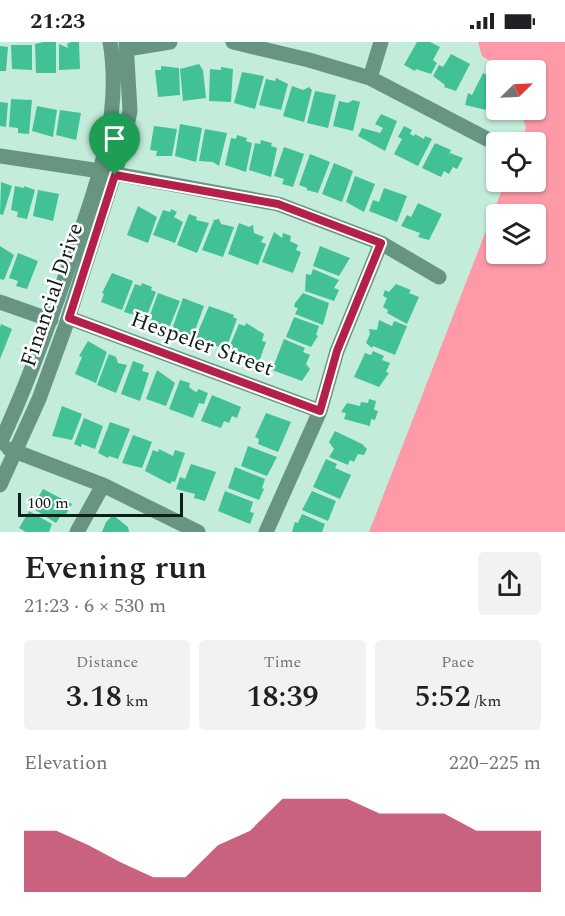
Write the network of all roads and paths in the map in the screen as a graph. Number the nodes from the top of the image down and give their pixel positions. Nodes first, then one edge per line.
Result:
1 (110, 42) edge
2 (170, 42) edge
3 (233, 42) edge
4 (381, 42) edge
5 (126, 46) edge
6 (370, 78) junction
7 (486, 139) dead end
8 (0, 156) edge
9 (108, 173) junction
10 (381, 243) junction
11 (439, 277) dead end
12 (0, 302) edge
13 (69, 318) junction
14 (51, 320) junction
15 (320, 411) junction
16 (0, 445) edge
17 (16, 452) junction
18 (0, 485) edge
19 (103, 485) junction
20 (77, 532) edge
21 (198, 532) edge
22 (266, 532) edge

1 - 9 street, Financial Drive
2 - 5 street
3 - 6 street
4 - 6 street
5 - 9 street, Financial Drive
6 - 7 street
8 - 9 street
9 - 10 street
9 - 13 street, Financial Drive
9 - 14 street, Financial Drive
10 - 11 street
10 - 15 street
12 - 14 street
13 - 15 street, Hespeler Street
13 - 17 street, Financial Drive
14 - 16 street, Financial Drive
15 - 22 street
16 - 17 street
17 - 18 street, Financial Drive
17 - 19 street
19 - 20 street
19 - 21 street

